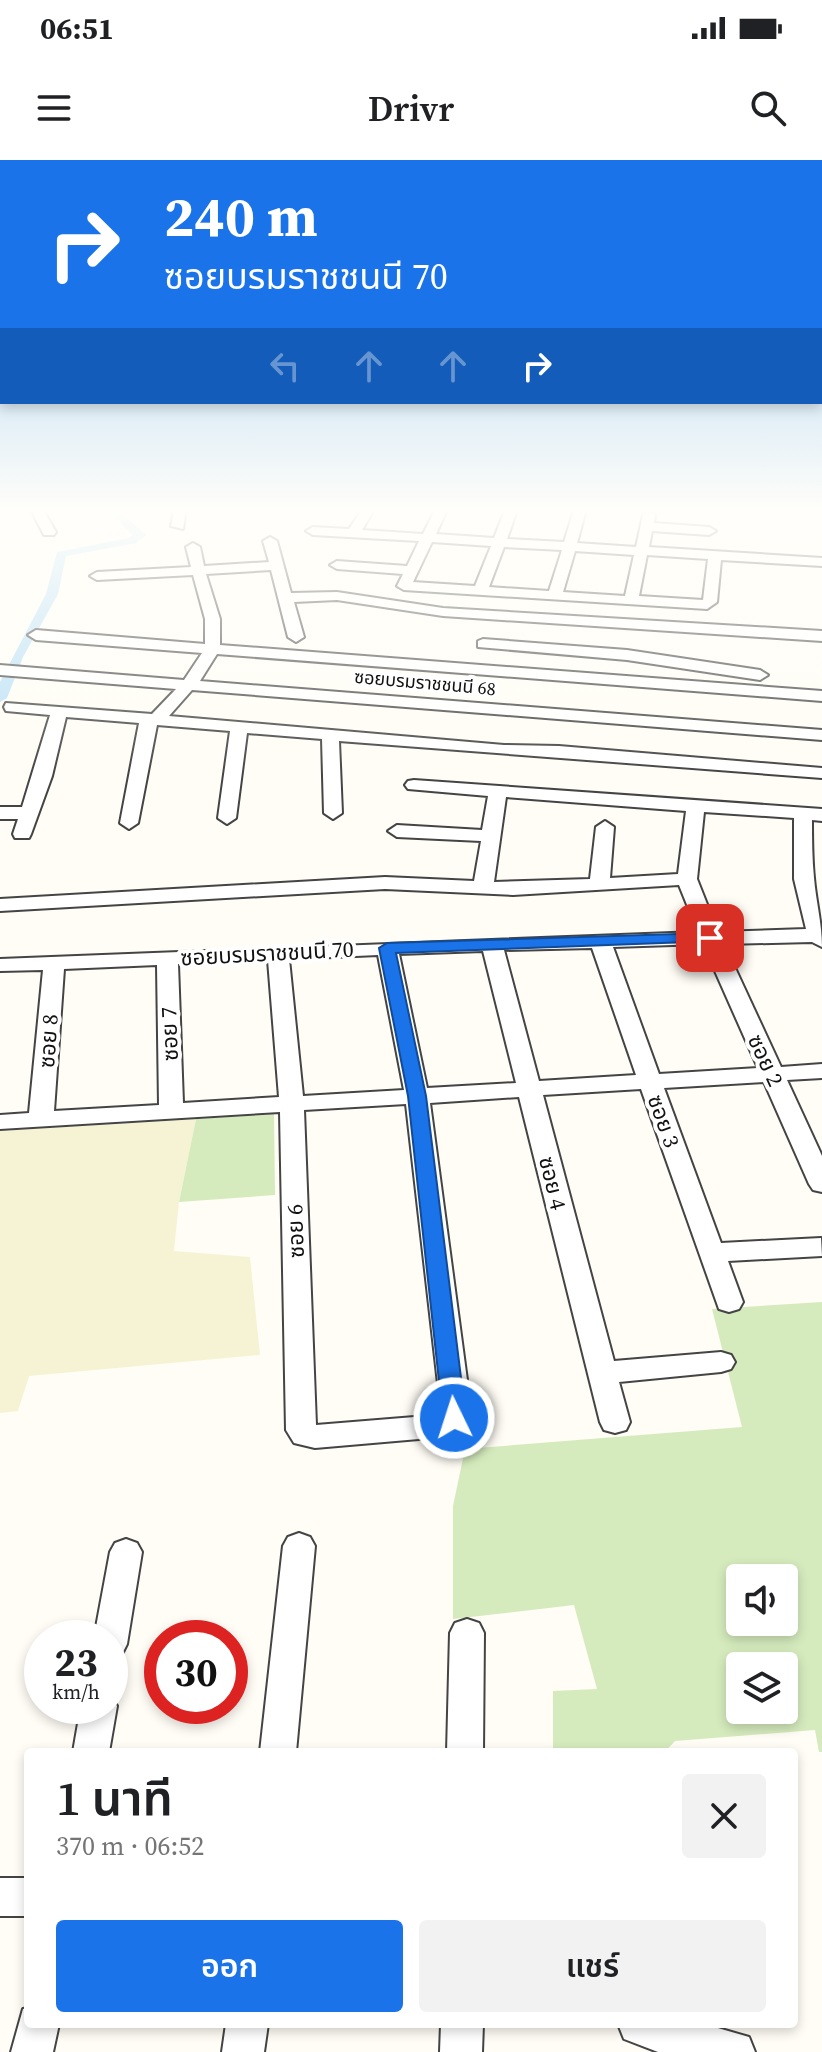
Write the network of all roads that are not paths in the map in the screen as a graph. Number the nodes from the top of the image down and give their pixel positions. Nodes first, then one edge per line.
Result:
1 (205, 598) edge
2 (285, 598) edge
3 (352, 598) edge
4 (590, 598) edge
5 (710, 598) edge
6 (631, 601) joint
7 (36, 635) dead end
8 (822, 636) edge
9 (296, 637) dead end
10 (483, 644) dead end
11 (212, 648) junction
12 (614, 654) junction
13 (0, 670) edge
14 (609, 679) junction
15 (822, 679) edge
16 (188, 684) junction
17 (577, 696) junction
18 (12, 707) dead end
19 (59, 711) junction
20 (813, 715) edge
21 (152, 720) junction
22 (239, 727) junction
23 (330, 735) junction
24 (559, 751) junction
25 (822, 773) edge
26 (414, 785) dead end
27 (498, 789) junction
28 (696, 804) junction
29 (0, 813) edge
30 (28, 813) junction
31 (333, 813) dead end
32 (813, 814) edge
33 (227, 818) dead end
34 (129, 823) dead end
35 (605, 827) dead end
36 (397, 831) dead end
37 (22, 834) dead end
38 (491, 836) junction
39 (687, 879) junction
40 (599, 884) junction
41 (483, 889) junction
42 (0, 905) edge
43 (821, 937) edge
44 (710, 938) junction
45 (600, 941) junction
46 (492, 944) junction
47 (387, 948) junction
48 (278, 953) junction
49 (167, 958) junction
50 (54, 963) junction
51 (0, 965) edge
52 (822, 1071) edge
53 (773, 1074) junction
54 (650, 1082) junction
55 (529, 1089) junction
56 (417, 1096) junction
57 (292, 1104) junction
58 (171, 1111) junction
59 (41, 1119) junction
60 (0, 1122) edge
61 (822, 1184) edge
62 (821, 1247) edge
63 (711, 1253) junction
64 (729, 1302) dead end
65 (721, 1362) dead end
66 (602, 1373) junction
67 (615, 1422) dead end
68 (299, 1546) dead end
69 (126, 1552) dead end
70 (114, 1620) edge
71 (467, 1633) dead end
72 (96, 1724) edge
73 (92, 1748) edge
74 (278, 1748) edge
75 (465, 1748) edge
76 (0, 1897) edge
77 (24, 1897) edge
78 (37, 2028) edge
79 (246, 2028) edge
80 (462, 2028) edge
81 (666, 2034) edge
82 (32, 2052) edge
83 (243, 2052) edge
84 (461, 2052) edge
85 (734, 2052) edge

1 - 11 street
2 - 9 street
3 - 8 street
4 - 6 street
5 - 6 street
7 - 11 street
10 - 12 street
11 - 16 street
11 - 17 street
12 - 14 street
12 - 15 street
13 - 16 street, ซอยบรมราชชนนี 68
14 - 17 street
14 - 20 street
16 - 17 street, ซอยบรมราชชนนี 68
16 - 21 street
17 - 20 street, ซอยบรมราชชนนี 68
17 - 24 street
18 - 19 street
19 - 21 street
19 - 30 street
21 - 22 street
21 - 34 street
22 - 23 street
22 - 33 street
23 - 24 street
23 - 31 street
24 - 25 street
26 - 27 street
27 - 28 street
27 - 38 street
28 - 32 street
28 - 39 street
29 - 30 street
30 - 37 street
32 - 43 street
35 - 40 street
36 - 38 street
38 - 41 street
39 - 40 street
39 - 44 street, ซอย 2
40 - 41 street
41 - 42 street
43 - 44 street, ซอยบรมราชชนนี 70
44 - 45 street, ซอยบรมราชชนนี 70
44 - 53 street, ซอย 2
45 - 46 street, ซอยบรมราชชนนี 70
45 - 54 street, ซอย 3
46 - 47 street, ซอยบรมราชชนนี 70
46 - 55 street, ซอย 4
47 - 48 street, ซอยบรมราชชนนี 70
47 - 56 street
48 - 49 street, ซอยบรมราชชนนี 70
48 - 57 street, ซอย 6
49 - 50 street, ซอยบรมราชชนนี 70
49 - 58 street, ซอย 7
50 - 51 street, ซอยบรมราชชนนี 70
50 - 59 street, ซอย 8
52 - 53 street
53 - 54 street
53 - 61 street, ซอย 2
54 - 55 street
54 - 63 street, ซอย 3
55 - 56 street
55 - 66 street, ซอย 4
56 - 57 street
56 - 57 street, ซอย 6
57 - 58 street
58 - 59 street
59 - 60 street
62 - 63 street
63 - 64 street, ซอย 3
65 - 66 street
66 - 67 street, ซอย 4
68 - 74 street
69 - 70 street
71 - 75 street
72 - 73 street
76 - 77 street
78 - 82 street
79 - 83 street
80 - 84 street
81 - 85 street

